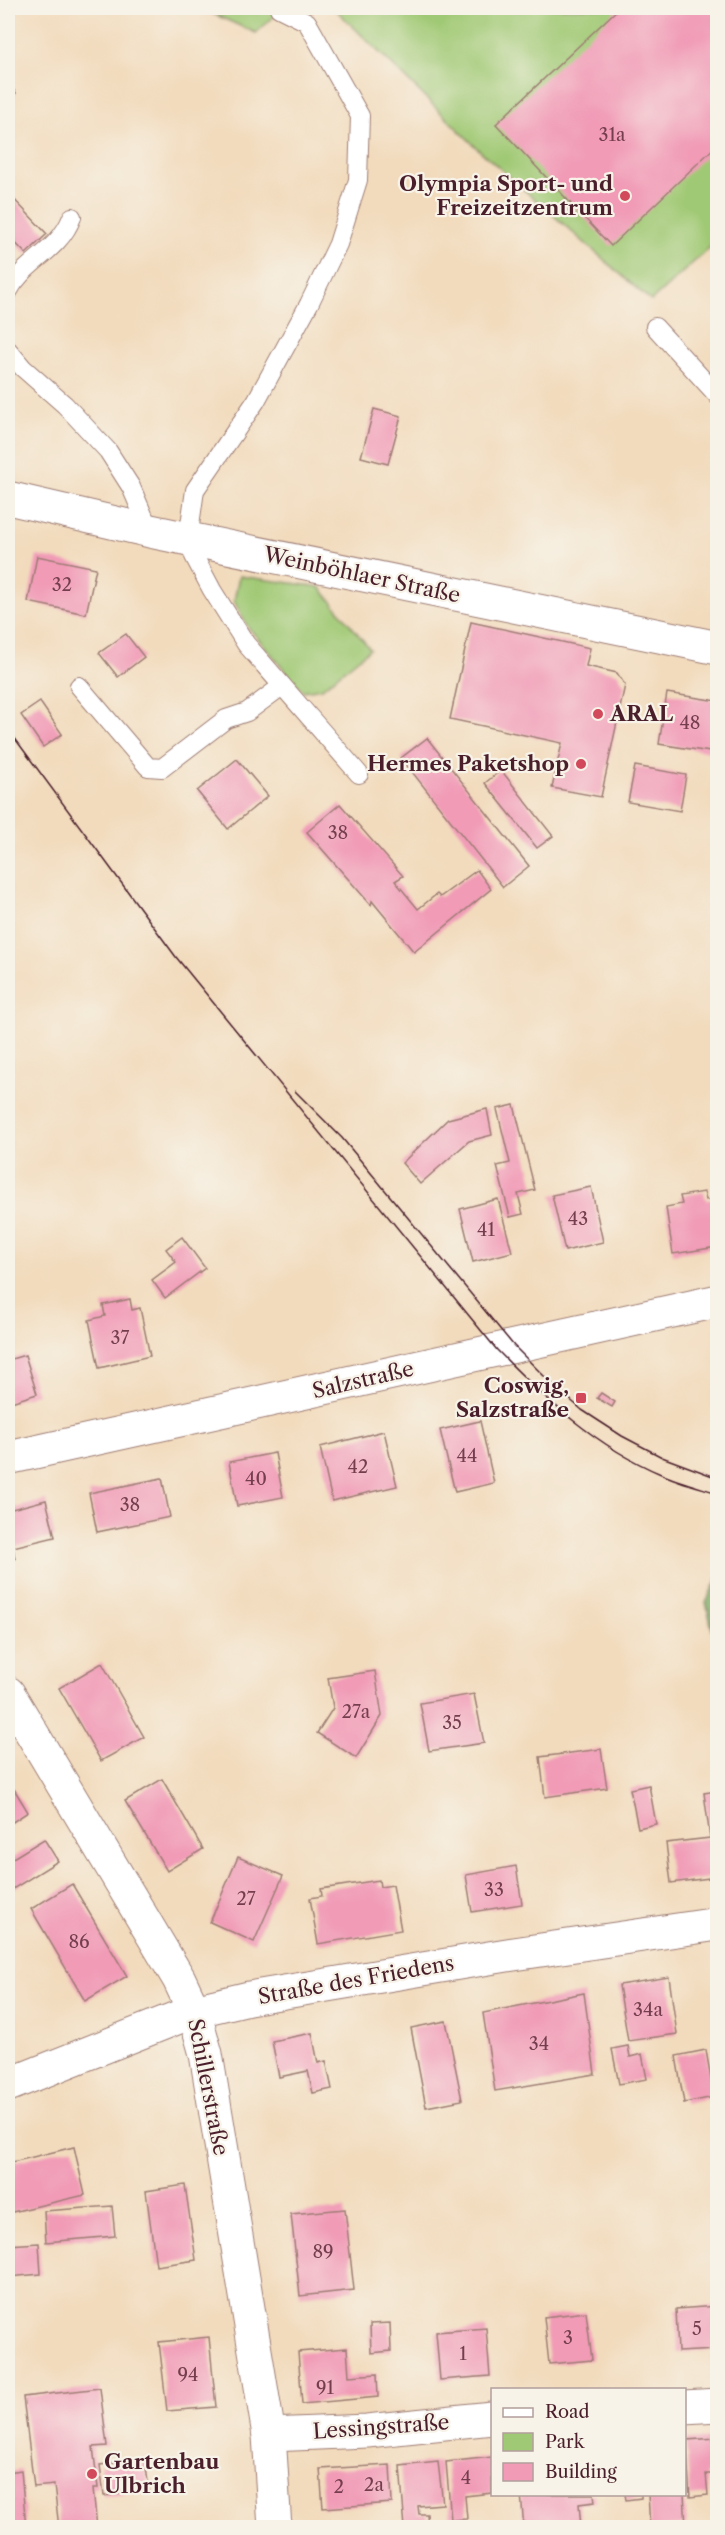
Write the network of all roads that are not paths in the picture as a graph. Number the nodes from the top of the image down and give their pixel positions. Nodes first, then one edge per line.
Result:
1 (279, 8) edge
2 (72, 217) dead end
3 (8, 292) edge
4 (655, 327) dead end
5 (8, 350) edge
6 (717, 396) edge
7 (8, 498) edge
8 (150, 531) junction
9 (188, 539) junction
10 (717, 648) edge
11 (79, 686) dead end
12 (282, 686) junction
13 (359, 774) dead end
14 (717, 1301) edge
15 (8, 1458) edge
16 (8, 1693) edge
17 (717, 1924) edge
18 (194, 2012) junction
19 (8, 2085) edge
20 (717, 2405) edge
21 (686, 2407) edge
22 (491, 2418) edge
23 (269, 2435) junction
24 (275, 2528) edge

1 - 9 lane
2 - 3 lane
4 - 6 lane
5 - 8 lane
7 - 8 street, Weinböhlaer Straße
8 - 9 street, Weinböhlaer Straße
9 - 10 street, Weinböhlaer Straße
9 - 12 lane
11 - 12 lane
12 - 13 lane
14 - 15 street, Salzstraße
16 - 18 street, Schillerstraße
17 - 18 street, Straße des Friedens
18 - 19 street, Straße des Friedens
18 - 23 street, Schillerstraße
20 - 21 street
22 - 23 street, Lessingstraße
23 - 24 street, Schillerstraße

